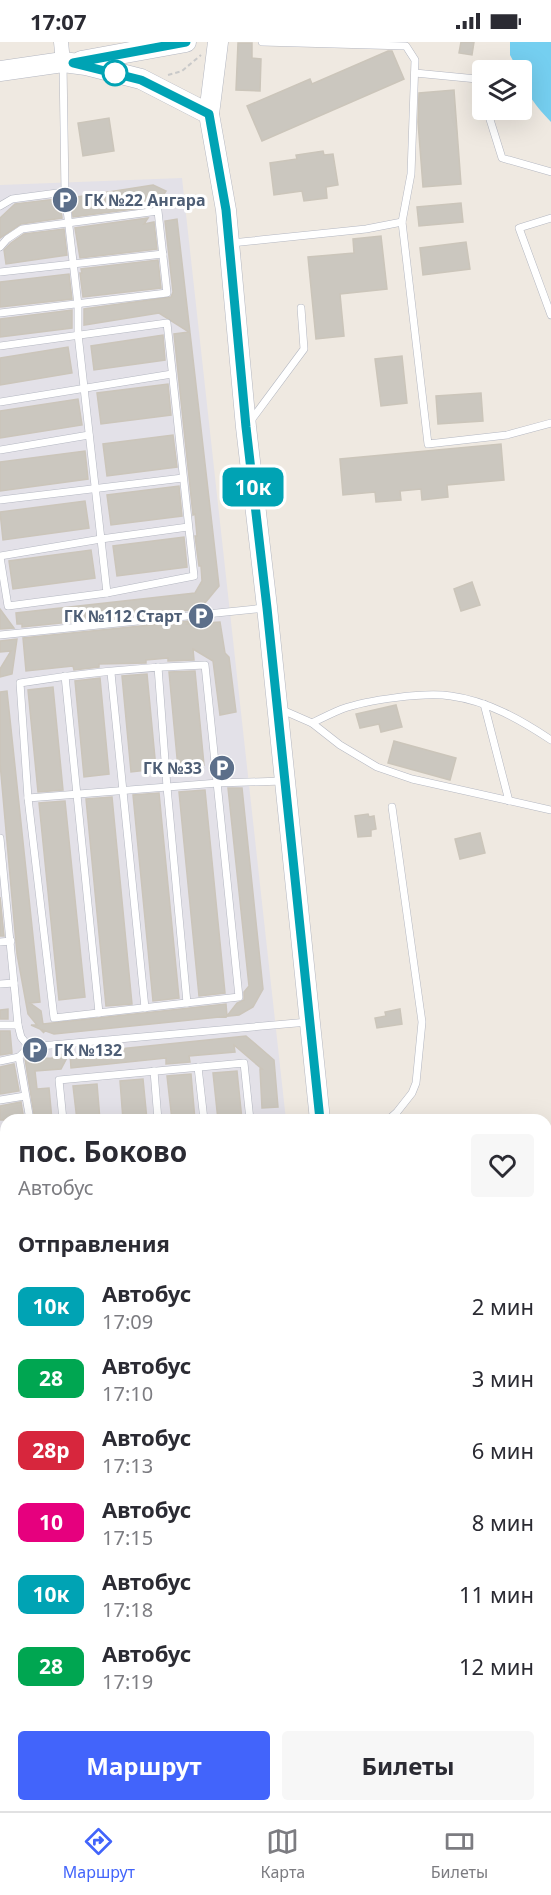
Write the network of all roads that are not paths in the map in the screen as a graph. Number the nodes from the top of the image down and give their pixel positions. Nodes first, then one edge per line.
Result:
1 (61, 42) edge
2 (186, 42) edge
3 (262, 42) edge
4 (268, 42) edge
5 (307, 43) edge
6 (212, 45) edge
7 (68, 63) junction
8 (0, 71) edge
9 (415, 73) junction
10 (472, 79) edge
11 (209, 114) junction
12 (490, 120) edge
13 (551, 172) edge
14 (65, 192) junction
15 (0, 206) edge
16 (551, 218) edge
17 (68, 221) junction
18 (402, 222) junction
19 (229, 243) junction
20 (0, 247) edge
21 (163, 254) junction
22 (74, 265) junction
23 (0, 272) edge
24 (78, 305) junction
25 (301, 308) dead end
26 (0, 313) edge
27 (551, 315) edge
28 (78, 334) junction
29 (0, 346) edge
30 (172, 374) junction
31 (84, 387) junction
32 (0, 402) edge
33 (551, 423) edge
34 (246, 427) junction
35 (89, 435) junction
36 (0, 450) edge
37 (183, 477) junction
38 (95, 488) junction
39 (0, 500) edge
40 (188, 527) junction
41 (101, 539) junction
42 (0, 557) edge
43 (107, 593) junction
44 (267, 608) junction
45 (0, 635) edge
46 (158, 667) junction
47 (111, 673) junction
48 (65, 676) junction
49 (484, 704) junction
50 (278, 708) junction
51 (312, 723) junction
52 (551, 740) edge
53 (285, 782) junction
54 (218, 783) junction
55 (167, 787) junction
56 (123, 790) junction
57 (77, 794) junction
58 (28, 798) junction
59 (508, 801) junction
60 (392, 807) dead end
61 (551, 810) edge
62 (0, 838) edge
63 (1, 863) edge
64 (3, 901) edge
65 (11, 941) junction
66 (0, 942) edge
67 (14, 983) junction
68 (0, 984) edge
69 (187, 1003) junction
70 (145, 1008) junction
71 (99, 1012) junction
72 (310, 1022) junction
73 (18, 1025) junction
74 (0, 1026) edge
75 (29, 1047) junction
76 (19, 1057) junction
77 (0, 1061) edge
78 (198, 1067) junction
79 (154, 1071) junction
80 (25, 1096) junction
81 (0, 1100) edge
82 (29, 1114) edge
83 (62, 1114) edge
84 (158, 1114) edge
85 (203, 1114) edge
86 (249, 1114) edge
87 (319, 1114) edge
88 (394, 1114) edge

1 - 7 street
2 - 7 main road
3 - 4 lane
4 - 5 lane
5 - 9 lane
6 - 11 main road
7 - 8 main road
7 - 11 main road
7 - 14 lane
9 - 10 lane
9 - 18 lane
11 - 19 main road
12 - 13 lane
14 - 15 lane
14 - 17 lane
16 - 27 lane
17 - 20 lane
17 - 21 lane
17 - 22 lane
18 - 19 lane
18 - 33 lane
19 - 34 main road
21 - 22 lane
21 - 24 lane
22 - 23 lane
22 - 24 lane
24 - 26 lane
24 - 28 lane
25 - 34 lane
28 - 29 lane
28 - 30 lane
28 - 31 lane
30 - 31 lane
30 - 37 lane
31 - 32 lane
31 - 35 lane
34 - 44 main road
35 - 36 lane
35 - 38 lane
37 - 38 lane
37 - 40 lane
38 - 39 lane
38 - 41 lane
40 - 41 lane
40 - 43 lane
41 - 42 lane
41 - 43 lane
42 - 43 lane
44 - 45 lane
44 - 50 main road
46 - 47 lane
46 - 54 lane
46 - 55 lane
47 - 48 lane
47 - 56 lane
48 - 57 lane
48 - 58 lane
49 - 51 lane
49 - 52 lane
49 - 59 lane
50 - 51 lane
50 - 53 main road
51 - 59 lane
53 - 54 lane
53 - 72 main road
54 - 55 lane
54 - 69 lane
55 - 56 lane
55 - 69 lane
56 - 57 lane
56 - 70 lane
57 - 58 lane
57 - 71 lane
58 - 71 lane
59 - 61 lane
60 - 88 lane
62 - 63 lane
63 - 64 lane
64 - 65 lane
65 - 66 lane
65 - 67 lane
67 - 68 lane
67 - 73 lane
69 - 70 lane
70 - 71 lane
72 - 75 lane
72 - 87 main road
73 - 74 lane
73 - 75 lane
75 - 76 lane
76 - 77 lane
76 - 80 lane
78 - 79 lane
78 - 85 lane
78 - 86 lane
79 - 83 lane
79 - 84 lane
80 - 81 lane
80 - 82 lane

